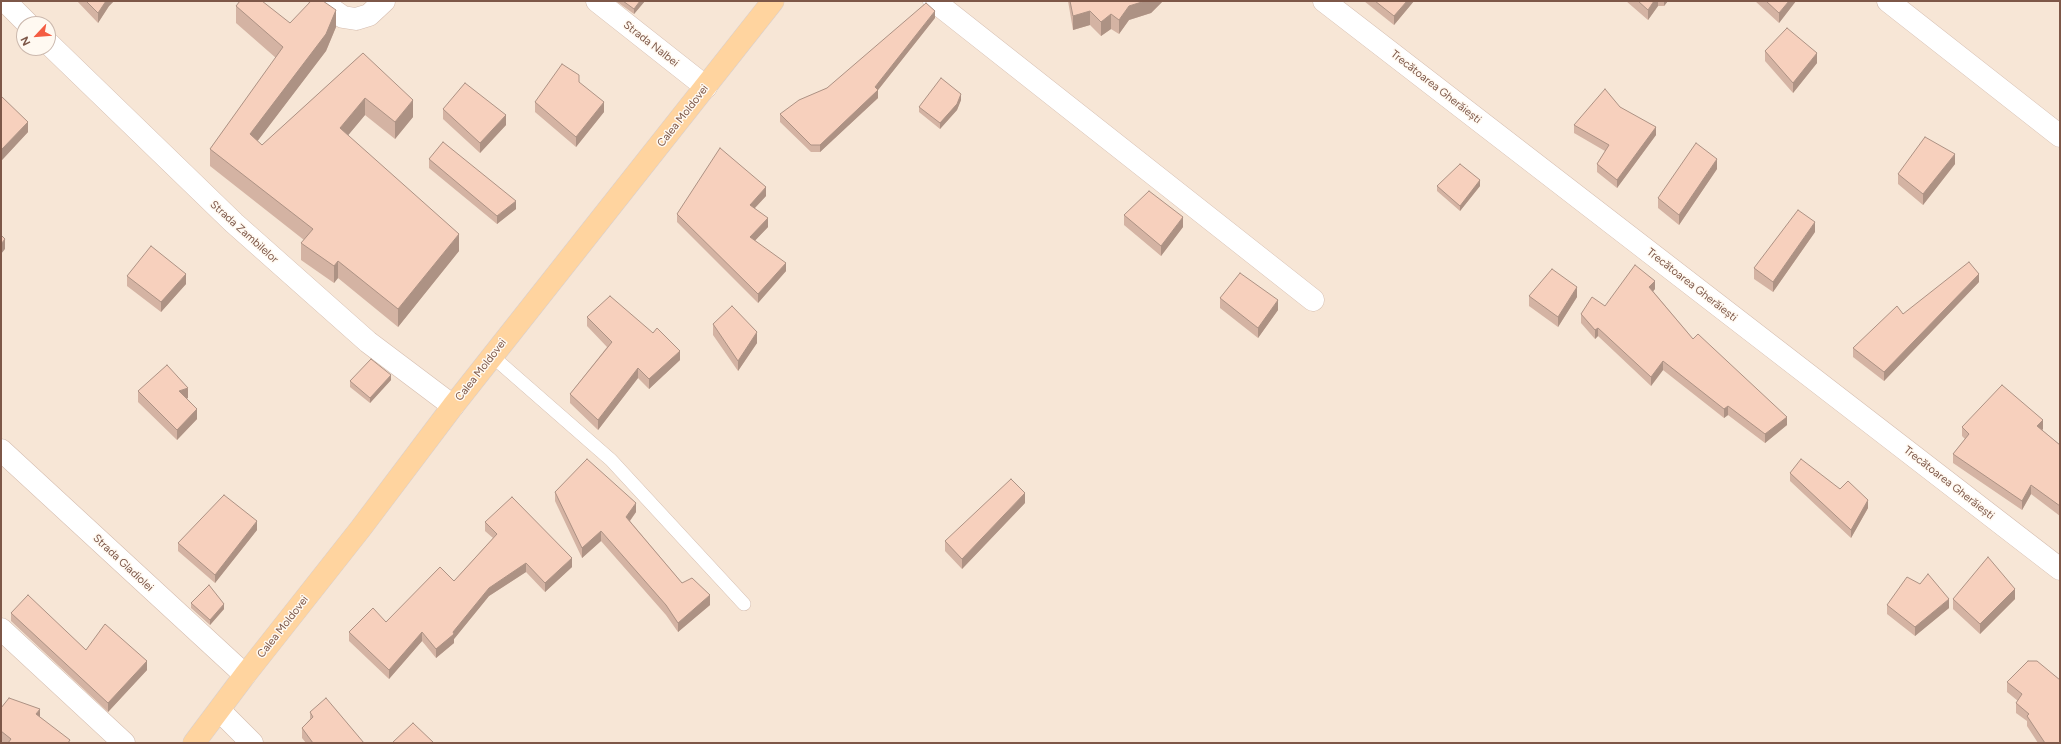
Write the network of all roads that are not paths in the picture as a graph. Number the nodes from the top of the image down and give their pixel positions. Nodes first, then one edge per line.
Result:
1 (5, 1) edge
2 (320, 1) edge
3 (384, 1) edge
4 (597, 1) edge
5 (773, 1) edge
6 (934, 1) edge
7 (1888, 1) edge
8 (1327, 2) edge
9 (20, 16) edge
10 (56, 51) edge
11 (706, 87) junction
12 (2060, 136) edge
13 (1313, 300) dead end
14 (492, 356) junction
15 (453, 406) junction
16 (1, 450) edge
17 (2060, 569) edge
18 (744, 604) dead end
19 (1, 629) edge
20 (245, 675) junction
21 (220, 711) junction
22 (124, 743) edge
23 (194, 743) edge
24 (252, 743) edge

1 - 9 street
2 - 3 street
4 - 11 street, Strada Nalbei
5 - 11 main road, Calea Moldovei
6 - 13 street
7 - 12 street
8 - 17 street, Trecătoarea Gherăiești
10 - 15 street, Strada Zambilelor
11 - 14 main road, Calea Moldovei
14 - 15 main road, Calea Moldovei
14 - 18 lane
15 - 20 main road, Calea Moldovei
16 - 20 street, Strada Gladiolei
19 - 22 street
20 - 21 main road, Calea Moldovei
21 - 23 main road, Calea Moldovei
21 - 24 street

